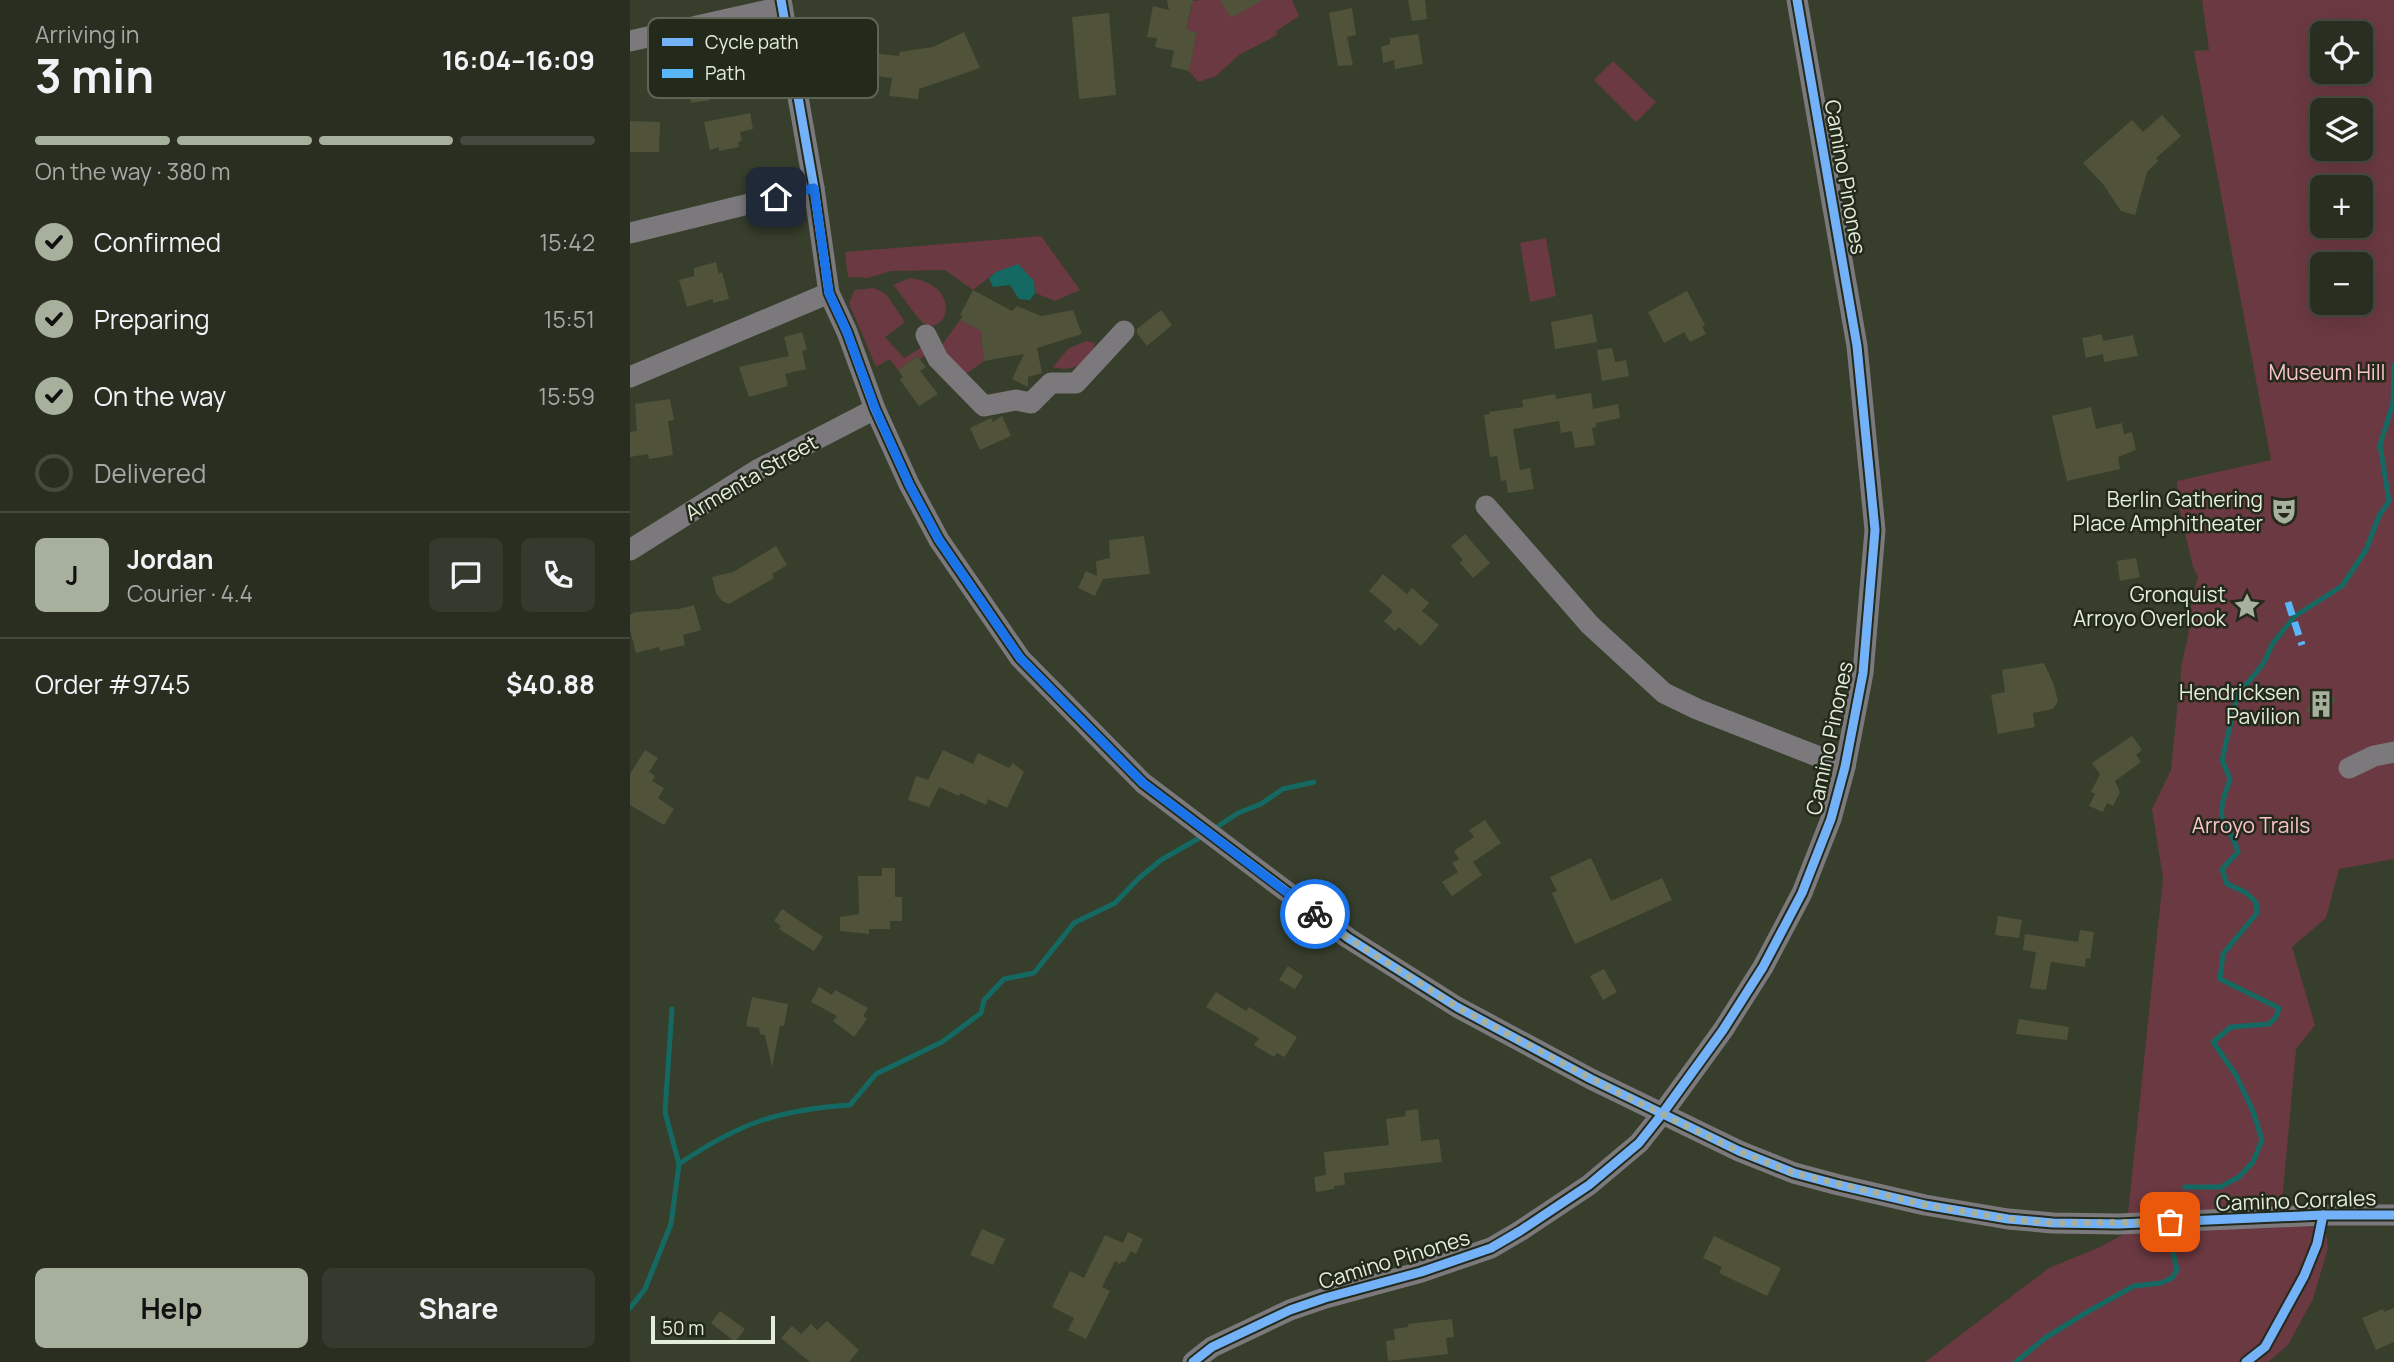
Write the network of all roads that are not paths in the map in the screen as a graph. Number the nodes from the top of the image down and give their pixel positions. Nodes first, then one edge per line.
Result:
1 (1797, 0) edge
2 (781, 4) edge
3 (722, 18) edge
4 (648, 36) edge
5 (630, 40) edge
6 (798, 98) edge
7 (814, 188) junction
8 (630, 233) edge
9 (829, 293) junction
10 (1124, 331) dead end
11 (926, 335) dead end
12 (630, 377) edge
13 (875, 408) junction
14 (1486, 506) dead end
15 (630, 550) edge
16 (2394, 752) edge
17 (1845, 767) junction
18 (2349, 768) dead end
19 (1662, 1114) junction
20 (2394, 1216) edge
21 (1193, 1362) edge

1 - 17 street, Camino Pinones
2 - 3 street
4 - 5 street
6 - 7 street, Camino Corrales
7 - 8 street
7 - 9 street, Camino Corrales
9 - 12 street
9 - 13 street, Camino Corrales
10 - 11 street
13 - 15 street, Armenta Street
13 - 19 street, Camino Corrales
14 - 17 street
16 - 18 street
17 - 19 street, Camino Pinones
19 - 20 street, Camino Corrales
19 - 21 street, Camino Pinones

